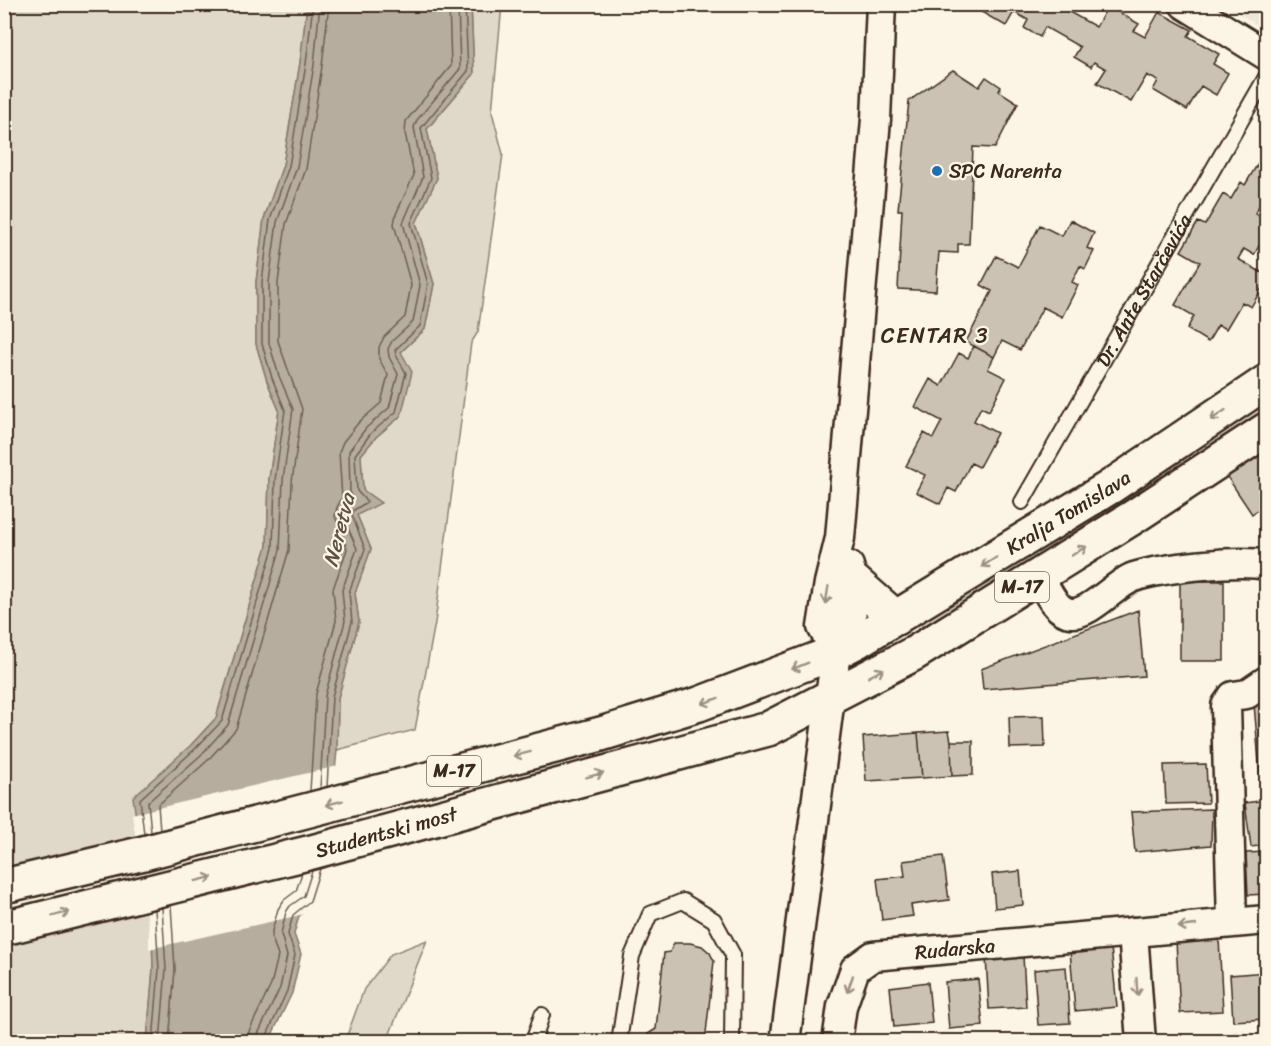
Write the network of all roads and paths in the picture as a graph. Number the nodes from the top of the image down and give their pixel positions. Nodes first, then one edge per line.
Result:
1 (882, 4) edge
2 (1184, 4) edge
3 (1266, 55) edge
4 (1266, 77) edge
5 (1266, 382) edge
6 (1266, 430) edge
7 (1022, 502) dead end
8 (840, 538) junction
9 (1266, 565) edge
10 (1039, 576) junction
11 (855, 582) junction
12 (896, 618) junction
13 (836, 652) junction
14 (765, 680) joint
15 (1266, 681) edge
16 (830, 698) junction
17 (768, 729) joint
18 (4, 886) edge
19 (1266, 920) edge
20 (1232, 922) junction
21 (4, 928) edge
22 (1133, 932) junction
23 (542, 1015) dead end
24 (534, 1041) edge
25 (619, 1041) edge
26 (732, 1041) edge
27 (785, 1041) edge
28 (837, 1041) edge
29 (1141, 1041) edge

1 - 8 street
2 - 3 street
4 - 7 lane, Dr. Ante Starčevića
5 -> 12 main road, Kralja Tomislava / M-17
10 -> 6 main road, Kralja Tomislava / M-17
8 - 11 street
8 -> 13 street
9 - 10 street
16 -> 10 main road, Kralja Tomislava / M-17
11 - 12 main road
11 - 13 street
12 - 13 main road, Kralja Tomislava / M-17
13 -> 14 main road, Kralja Tomislava / M-17
13 - 16 street
14 -> 18 main road, Studentski most / M-17
15 - 20 street
16 - 17 main road, Kralja Tomislava / M-17
16 - 27 street
21 -> 17 main road, Studentski most / M-17
19 - 20 street, Rudarska
20 -> 22 street, Rudarska
22 -> 28 street, Rudarska
22 -> 29 street
23 - 24 lane
25 - 26 lane

